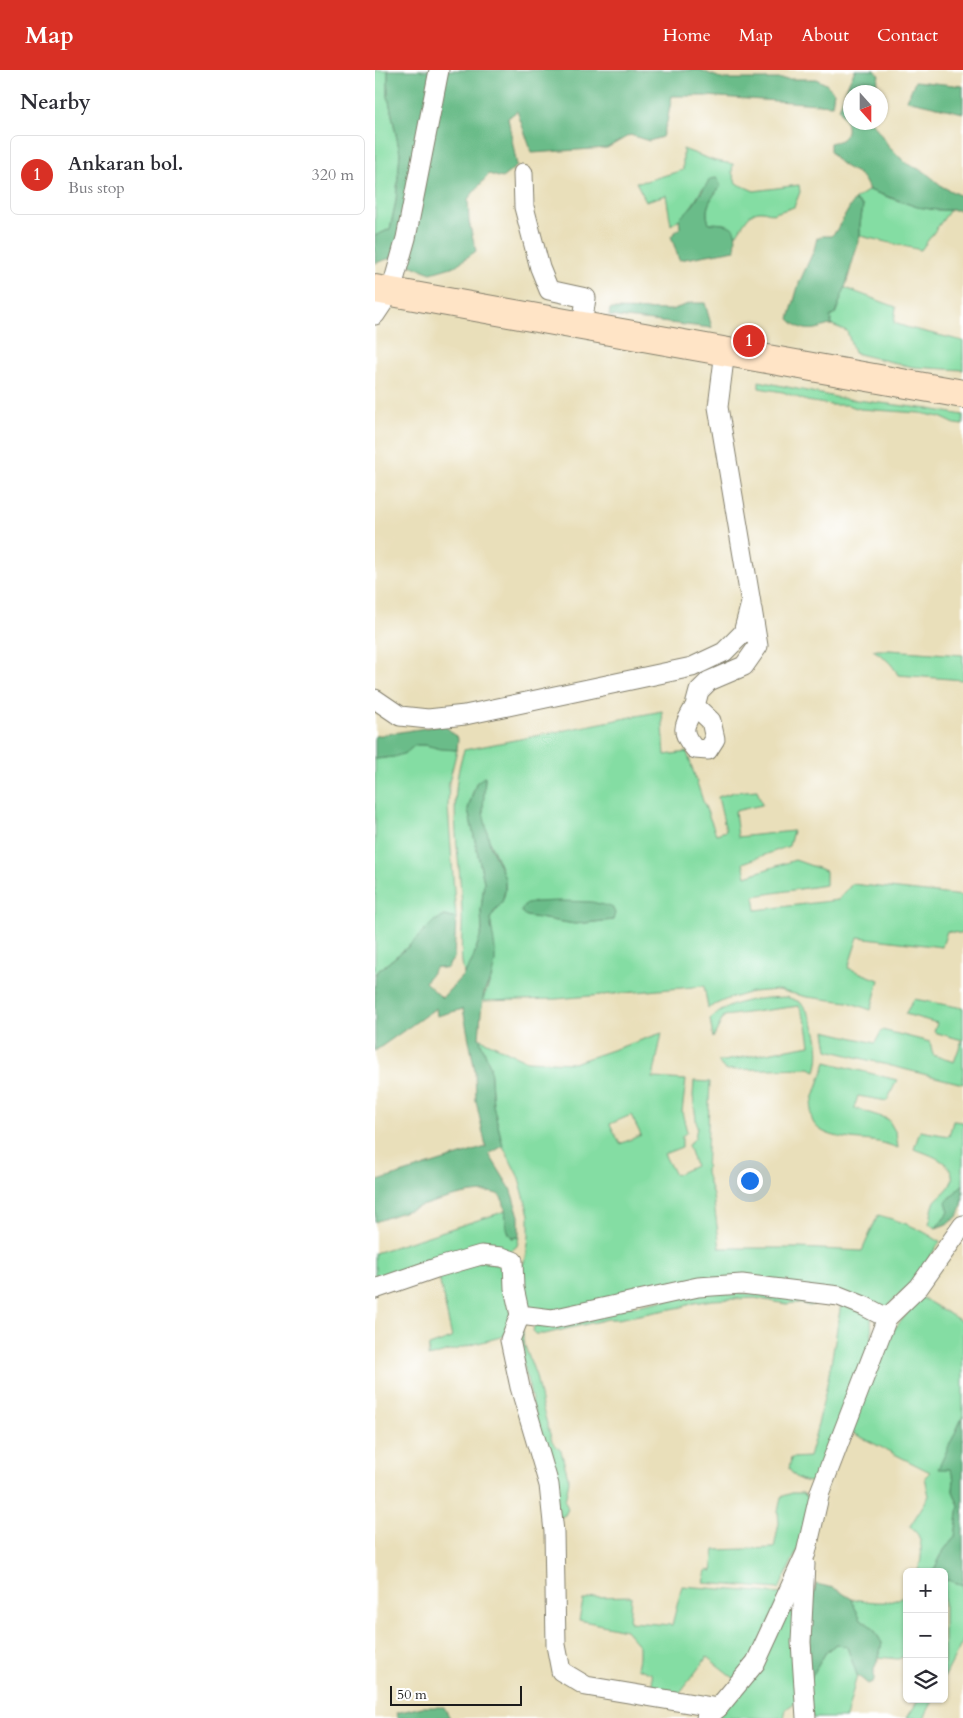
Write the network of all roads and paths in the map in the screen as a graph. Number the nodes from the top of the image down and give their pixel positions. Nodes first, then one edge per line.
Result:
1 (439, 70) edge
2 (523, 173) dead end
3 (383, 290) edge
4 (375, 315) edge
5 (582, 326) junction
6 (725, 351) junction
7 (963, 394) edge
8 (751, 603) junction
9 (375, 699) edge
10 (695, 706) dead end
11 (963, 1225) edge
12 (375, 1290) edge
13 (520, 1315) junction
14 (887, 1318) junction
15 (806, 1553) junction
16 (712, 1713) edge
17 (806, 1718) edge

1 - 3 street
2 - 5 street
3 - 4 street
3 - 5 main road
5 - 6 main road
6 - 7 main road
6 - 8 street
8 - 9 street
8 - 10 street
11 - 14 street
12 - 13 street
13 - 14 street
13 - 16 street
14 - 15 street
15 - 16 street
15 - 17 street

